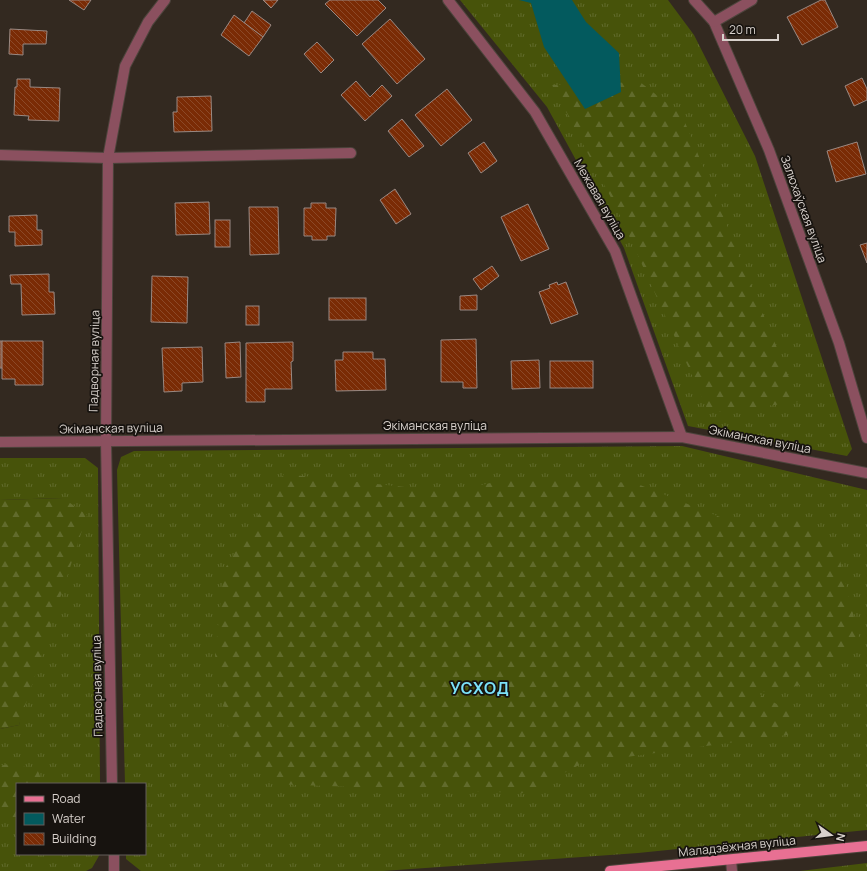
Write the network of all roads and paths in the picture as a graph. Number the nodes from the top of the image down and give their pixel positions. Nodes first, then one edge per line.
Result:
1 (165, 0) edge
2 (448, 0) edge
3 (694, 0) edge
4 (752, 0) edge
5 (714, 22) junction
6 (351, 153) dead end
7 (0, 155) edge
8 (108, 158) junction
9 (682, 436) junction
10 (867, 438) edge
11 (106, 441) junction
12 (0, 442) edge
13 (867, 473) edge
14 (112, 783) edge
15 (867, 846) edge
16 (114, 855) edge
17 (731, 860) junction
18 (114, 871) edge
19 (610, 871) edge
20 (732, 871) edge

1 - 8 street, Падворная вуліца
2 - 9 street, Межавая вуліца
3 - 5 street, Залюхаўская вуліца
4 - 5 street
5 - 10 street, Залюхаўская вуліца
6 - 8 street
7 - 8 street
8 - 11 street, Падворная вуліца
9 - 11 street, Экіманская вуліца
9 - 13 street, Экіманская вуліца
11 - 12 street, Экіманская вуліца
11 - 14 street, Падворная вуліца
15 - 17 main road, Маладзёжная вуліца
16 - 18 street
17 - 19 main road, Маладзёжная вуліца
17 - 20 street

